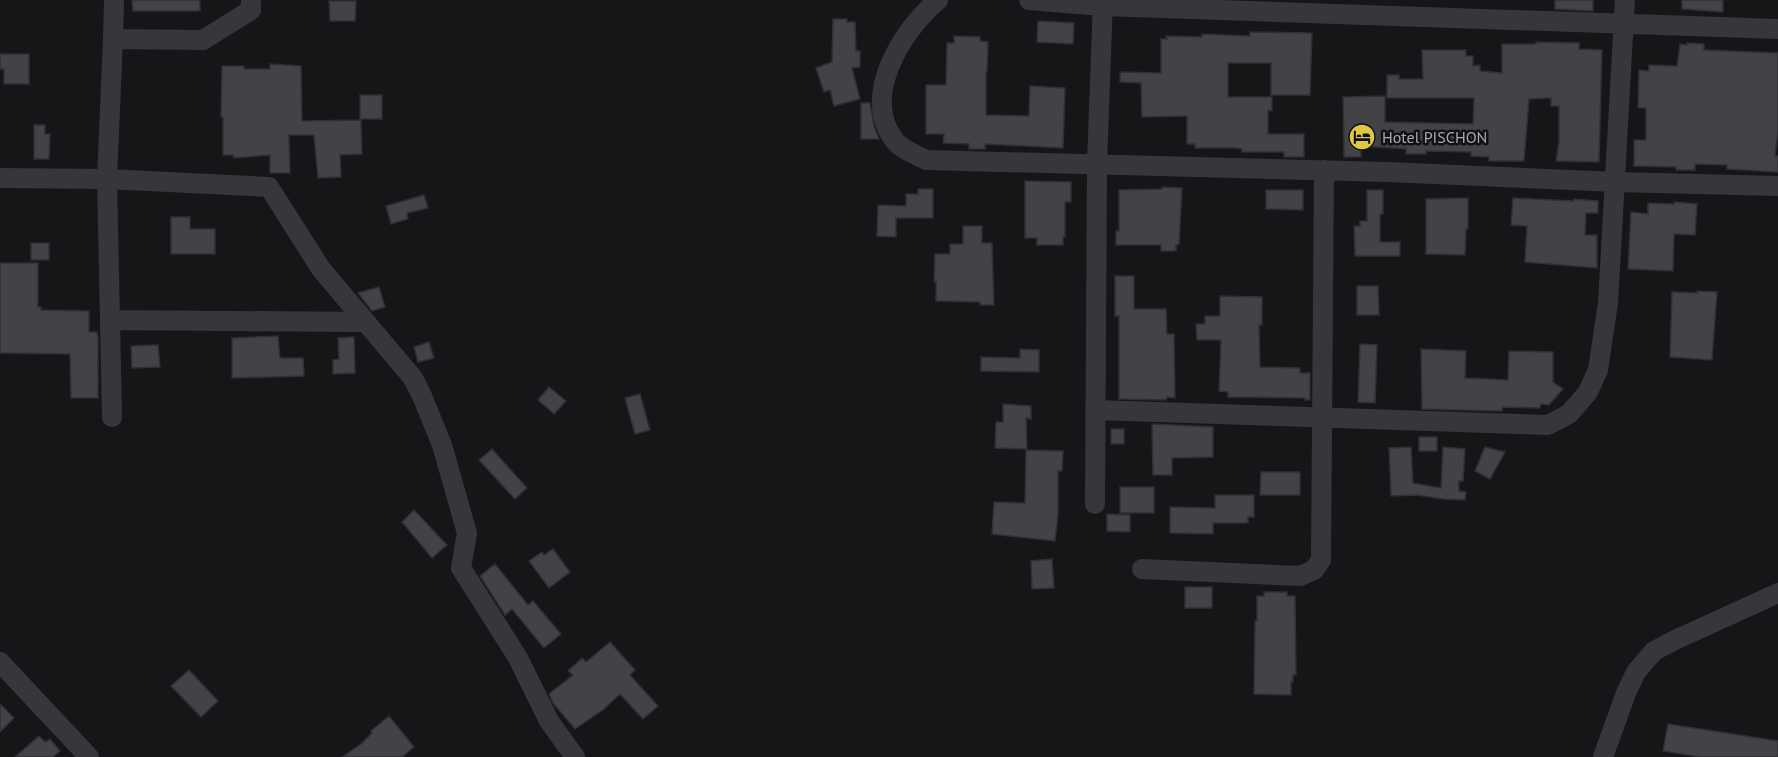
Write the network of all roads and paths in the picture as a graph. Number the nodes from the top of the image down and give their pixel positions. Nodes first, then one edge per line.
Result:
1 (114, 0) edge
2 (251, 0) edge
3 (938, 0) edge
4 (1029, 0) edge
5 (1625, 0) edge
6 (1103, 3) edge
7 (1337, 7) edge
8 (1625, 24) junction
9 (1778, 29) edge
10 (113, 39) junction
11 (1097, 164) junction
12 (1324, 170) junction
13 (0, 178) edge
14 (107, 179) junction
15 (1616, 182) junction
16 (1778, 186) edge
17 (110, 320) junction
18 (366, 322) junction
19 (1095, 410) junction
20 (112, 417) dead end
21 (1323, 417) junction
22 (1095, 504) dead end
23 (1142, 569) dead end
24 (1778, 593) edge
25 (0, 662) edge
26 (89, 757) edge
27 (575, 757) edge
28 (1603, 757) edge

1 - 10 street
2 - 10 street
3 - 11 street
4 - 6 street
5 - 8 street
6 - 7 street
6 - 11 street
7 - 8 street
8 - 9 street
8 - 15 street
10 - 14 street
11 - 12 street
11 - 19 street
12 - 15 street
12 - 21 street
13 - 14 street
14 - 17 street
14 - 18 street
15 - 16 street
15 - 21 street
17 - 18 street
17 - 20 street
18 - 27 street
19 - 21 street
19 - 22 street
21 - 23 street
24 - 28 street
25 - 26 street

